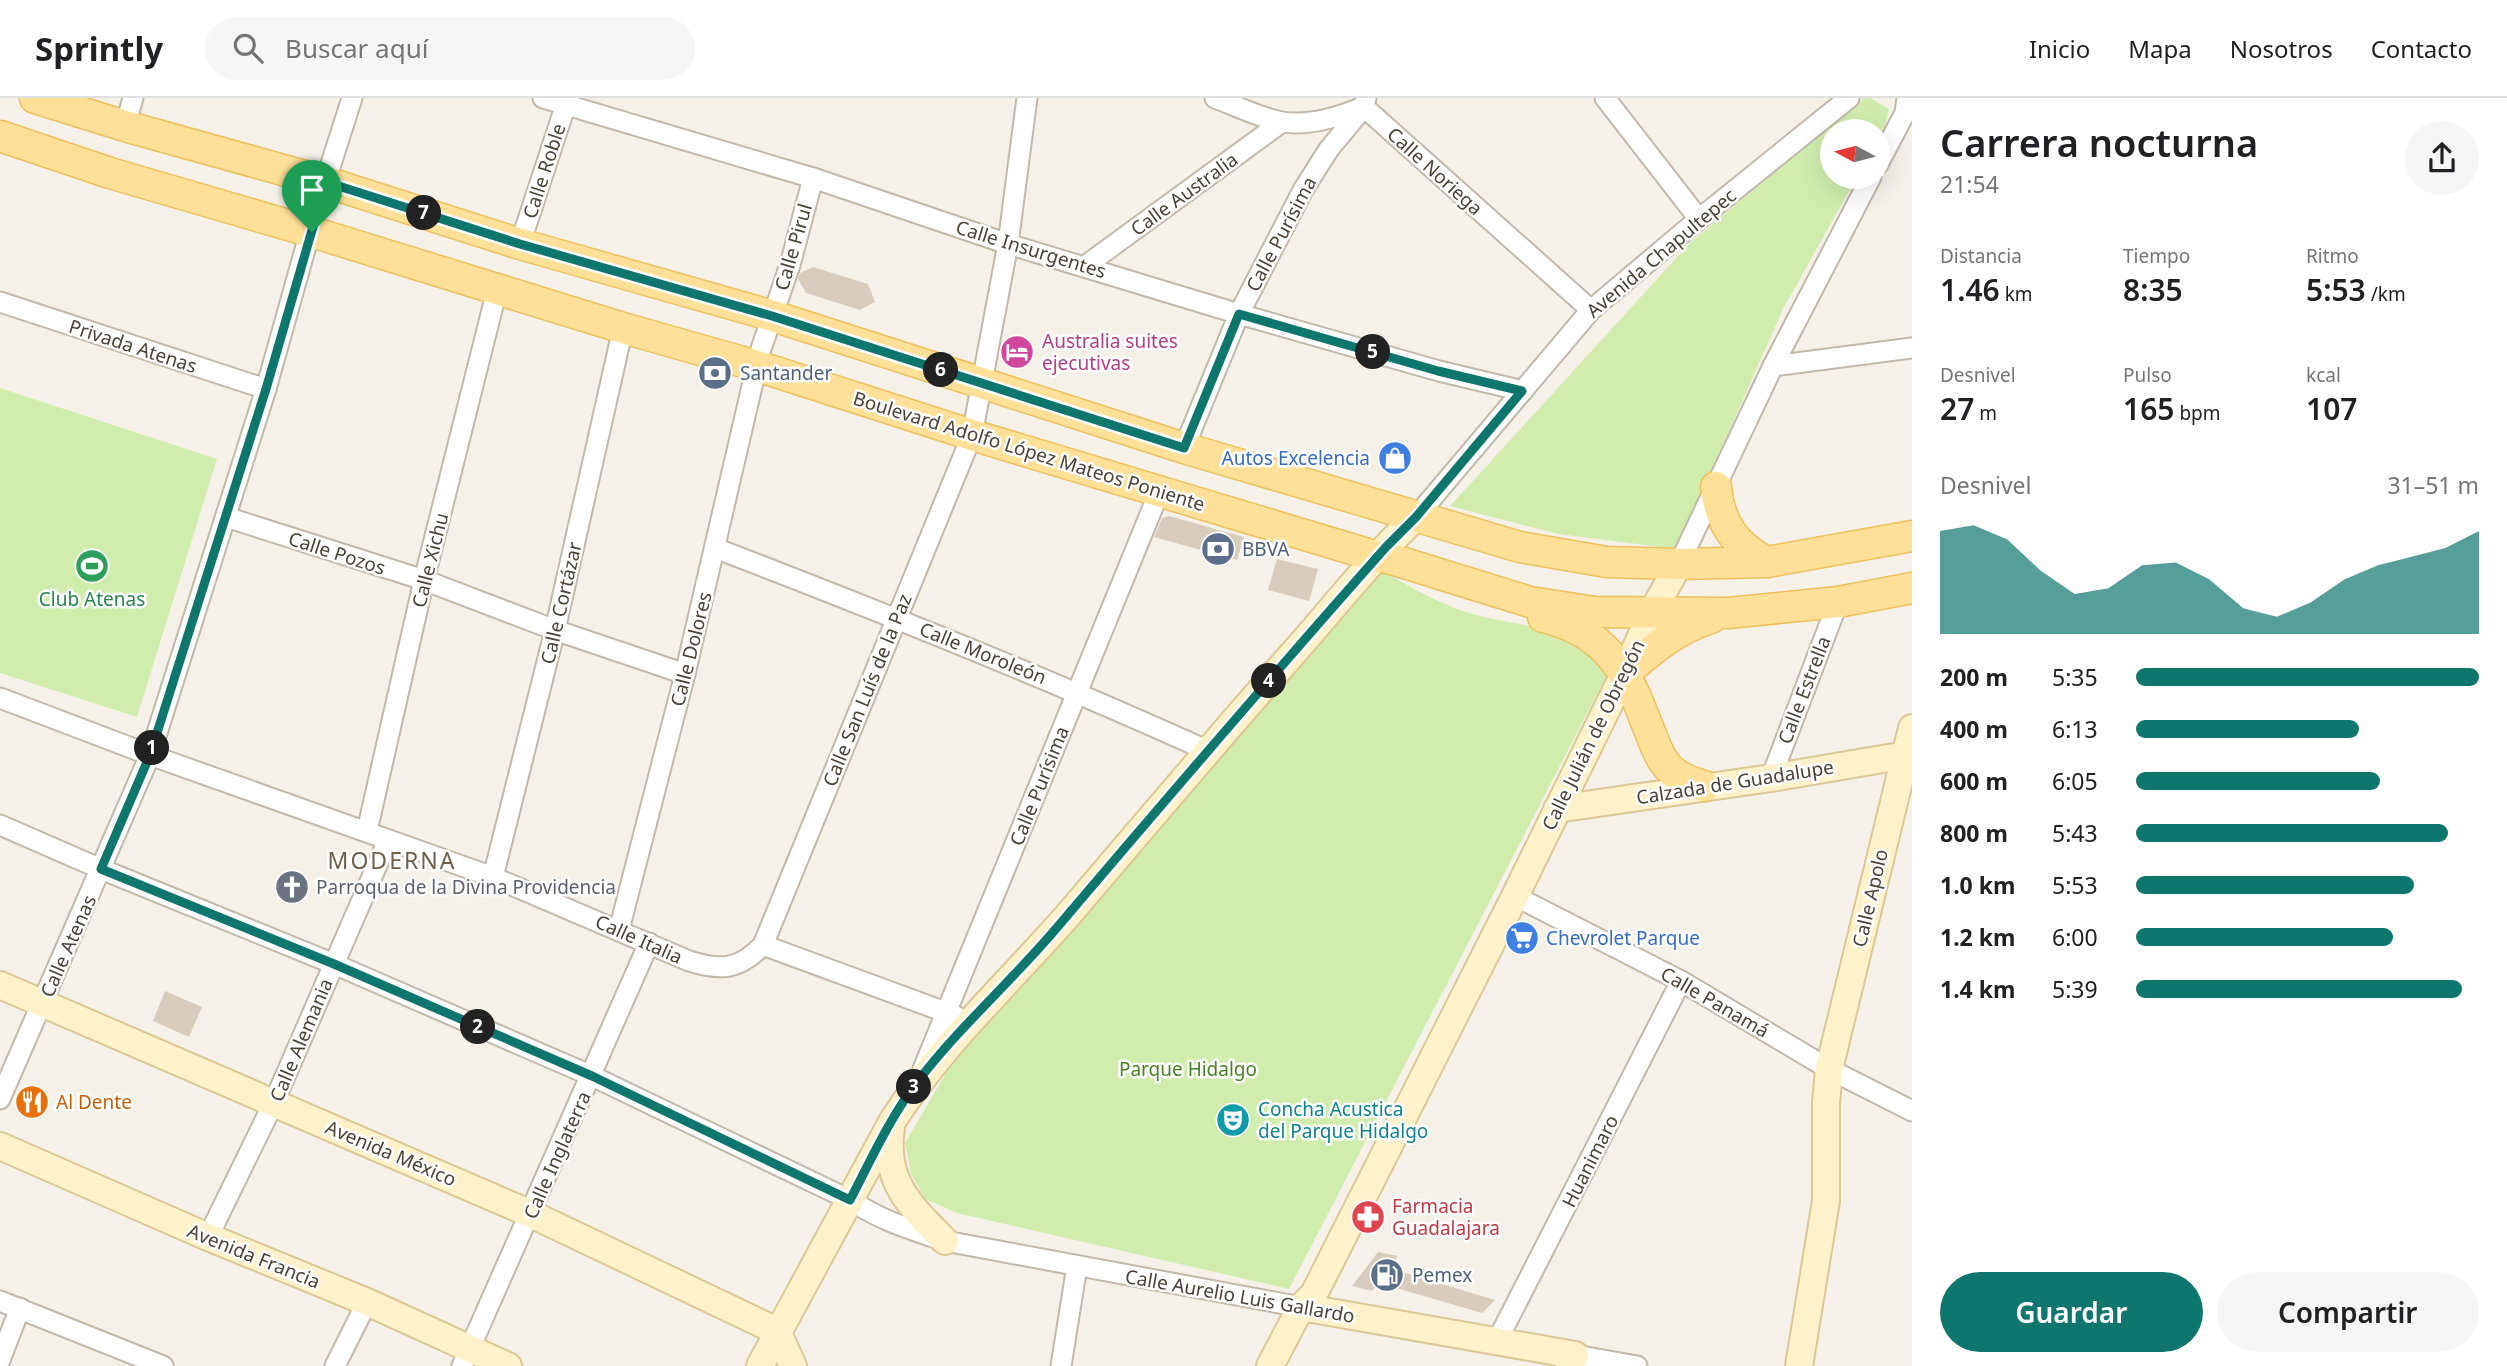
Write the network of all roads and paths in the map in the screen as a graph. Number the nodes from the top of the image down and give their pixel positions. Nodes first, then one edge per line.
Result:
1 (35, 98) edge
2 (352, 98) edge
3 (543, 98) edge
4 (1027, 98) edge
5 (1215, 98) edge
6 (1605, 98) edge
7 (1849, 98) edge
8 (1891, 98) edge
9 (566, 101) edge
10 (1365, 103) edge
11 (1908, 111) edge
12 (129, 112) edge
13 (1282, 122) junction
14 (0, 136) edge
15 (1890, 143) edge
16 (813, 178) junction
17 (326, 182) junction
18 (1865, 189) edge
19 (1699, 219) junction
20 (312, 232) junction
21 (520, 244) junction
22 (1007, 244) junction
23 (1085, 266) junction
24 (497, 290) junction
25 (0, 302) edge
26 (1591, 310) junction
27 (1239, 314) junction
28 (772, 316) junction
29 (623, 328) junction
30 (1912, 348) edge
31 (757, 366) junction
32 (1773, 366) junction
33 (981, 383) junction
34 (266, 389) junction
35 (1522, 391) junction
36 (972, 435) junction
37 (1184, 448) junction
38 (1716, 487) junction
39 (1160, 490) junction
40 (226, 517) junction
41 (1416, 517) junction
42 (1912, 536) edge
43 (715, 548) junction
44 (1383, 557) junction
45 (1766, 562) junction
46 (1679, 564) junction
47 (424, 580) junction
48 (1912, 588) edge
49 (1838, 602) junction
50 (1728, 613) junction
51 (1651, 614) junction
52 (897, 617) junction
53 (555, 630) junction
54 (685, 674) junction
55 (1624, 674) junction
56 (1077, 691) junction
57 (0, 698) edge
58 (1912, 728) edge
59 (1208, 751) junction
60 (1908, 754) edge
61 (150, 755) junction
62 (1771, 778) junction
63 (1704, 786) junction
64 (1557, 809) junction
65 (0, 825) edge
66 (367, 831) junction
67 (388, 840) junction
68 (101, 869) junction
69 (493, 877) junction
70 (1515, 896) junction
71 (619, 930) junction
72 (649, 943) junction
73 (763, 945) junction
74 (334, 964) junction
75 (1681, 981) junction
76 (0, 985) edge
77 (43, 1003) junction
78 (957, 1017) junction
79 (1829, 1069) junction
80 (592, 1076) junction
81 (0, 1099) edge
82 (274, 1102) junction
83 (1912, 1111) edge
84 (893, 1120) junction
85 (0, 1146) edge
86 (850, 1200) junction
87 (531, 1214) junction
88 (208, 1237) junction
89 (945, 1241) junction
90 (1077, 1266) junction
91 (0, 1301) edge
92 (367, 1302) junction
93 (1310, 1304) junction
94 (20, 1308) junction
95 (777, 1331) junction
96 (1497, 1341) junction
97 (466, 1357) edge
98 (0, 1360) edge
99 (1572, 1361) edge
100 (163, 1366) edge
101 (335, 1366) edge
102 (508, 1366) edge
103 (760, 1366) edge
104 (793, 1366) edge
105 (1061, 1366) edge
106 (1270, 1366) edge
107 (1286, 1366) edge
108 (1637, 1366) edge
109 (1798, 1366) edge

1 - 12 main road
2 - 17 street, Calle Atenas
3 - 9 street, Calle Insurgentes
4 - 22 street, Calle San Luís de la Paz
5 - 13 street
6 - 19 street
7 - 19 street, Avenida Chapultepec
8 - 11 street
9 - 16 street, Calle Insurgentes
9 - 21 street, Calle Roble
10 - 13 street
10 - 26 street, Calle Noriega
10 - 27 street, Calle Purísima
11 - 15 street
12 - 17 main road
13 - 23 street, Calle Australia
14 - 20 main road, Boulevard Adolfo López Mateos Poniente
16 - 22 street, Calle Insurgentes
16 - 28 street, Calle Pirul
17 - 20 street, Calle Atenas
17 - 21 main road
18 - 32 street, Calle Julián de Obregón
19 - 26 street, Avenida Chapultepec
20 - 24 main road, Boulevard Adolfo López Mateos Poniente
20 - 34 street, Calle Atenas
21 - 28 main road
22 - 23 street, Calle Insurgentes
22 - 33 street, Calle San Luís de la Paz
23 - 27 street, Calle Insurgentes
24 - 29 main road, Boulevard Adolfo López Mateos Poniente
24 - 47 street, Calle Xichu
25 - 34 street, Privada Atenas
26 - 35 street, Avenida Chapultepec
27 - 35 street, Calle Insurgentes
27 - 37 street, Calle Purísima
28 - 31 street, Calle Pirul
28 - 33 main road
29 - 31 main road, Boulevard Adolfo López Mateos Poniente
29 - 53 street, Calle Cortázar
30 - 32 street
31 - 36 main road, Boulevard Adolfo López Mateos Poniente
31 - 43 street, Calle Dolores
32 - 38 street, Calle Julián de Obregón
33 - 36 street, Calle San Luís de la Paz
33 - 37 main road
34 - 40 street, Calle Atenas
35 - 41 street, Avenida Chapultepec
36 - 39 main road, Boulevard Adolfo López Mateos Poniente
36 - 52 street, Calle San Luís de la Paz
37 - 41 main road
38 - 45 main road
38 - 46 street, Calle Julián de Obregón
39 - 44 main road, Boulevard Adolfo López Mateos Poniente
39 - 56 street, Calle Purísima
40 - 47 street, Calle Pozos
40 - 61 street, Calle Atenas
41 - 44 street, Avenida Chapultepec
41 - 46 main road
42 - 45 main road
43 - 52 street, Calle Moroleón
43 - 54 street, Calle Dolores
44 - 51 main road, Boulevard Adolfo López Mateos Poniente
44 - 55 main road
44 - 59 street, Avenida Chapultepec
45 - 46 main road
46 - 51 street, Calle Julián de Obregón
47 - 53 street, Calle Pozos
47 - 66 street, Calle Xichu
48 - 49 main road, Boulevard Adolfo López Mateos Poniente
49 - 50 main road, Boulevard Adolfo López Mateos Poniente
49 - 62 street, Calle Estrella
50 - 51 main road, Boulevard Adolfo López Mateos Poniente
50 - 55 main road
51 - 55 street, Calle Julián de Obregón
52 - 56 street, Calle Moroleón
52 - 73 street, Calle San Luís de la Paz
53 - 54 street, Calle Pozos
53 - 69 street, Calle Cortázar
54 - 71 street, Calle Dolores
55 - 63 main road
55 - 64 street, Calle Julián de Obregón
56 - 59 street, Calle Moroleón
56 - 78 street, Calle Purísima
57 - 61 street, Calle Italia
58 - 60 street, Calle Apolo
59 - 78 street, Avenida Chapultepec
60 - 62 street, Calzada de Guadalupe
60 - 79 street, Calle Apolo
61 - 66 street, Calle Italia
61 - 68 street, Calle Atenas
62 - 63 street, Calzada de Guadalupe
63 - 64 street, Calzada de Guadalupe
64 - 70 street, Calle Julián de Obregón
65 - 68 street, Calle Aurelio Luis Gallardo
66 - 67 street, Calle Italia
67 - 69 street, Calle Italia
67 - 74 street, Calle Alemania
68 - 74 street, Calle Aurelio Luis Gallardo
68 - 77 street, Calle Atenas
69 - 71 street, Calle Italia
70 - 75 street, Calle Panamá
70 - 93 street, Calle Julián de Obregón
71 - 72 street, Calle Italia
72 - 73 street, Calle Italia
72 - 80 street, Calle Inglaterra
73 - 78 street
74 - 80 street, Calle Aurelio Luis Gallardo
74 - 82 street, Calle Alemania
75 - 79 street, Calle Panamá
75 - 96 street, Huanimaro
76 - 77 street, Avenida México
77 - 81 street, Calle Atenas
77 - 82 street, Avenida México
78 - 84 street, Avenida Chapultepec
79 - 83 street, Calle Panamá
79 - 109 street, Calle Apolo
80 - 86 street, Calle Aurelio Luis Gallardo
80 - 87 street, Calle Inglaterra
82 - 87 street, Avenida México
82 - 88 street, Calle Alemania
84 - 86 street, Avenida Chapultepec
84 - 89 street
85 - 88 street, Avenida Francia
86 - 89 street, Calle Aurelio Luis Gallardo
86 - 95 street
87 - 95 street, Avenida México
87 - 97 street, Calle Inglaterra
88 - 92 street, Avenida Francia
89 - 90 street, Calle Aurelio Luis Gallardo
90 - 93 street, Calle Aurelio Luis Gallardo
90 - 105 street
91 - 94 street
92 - 97 street, Avenida Francia
92 - 101 street
93 - 96 street, Calle Aurelio Luis Gallardo
93 - 106 street
93 - 107 street
94 - 98 street
94 - 100 street
95 - 103 street
95 - 104 street
96 - 99 street, Calle Aurelio Luis Gallardo
97 - 102 street, Avenida Francia
99 - 108 street, Calle Aurelio Luis Gallardo

